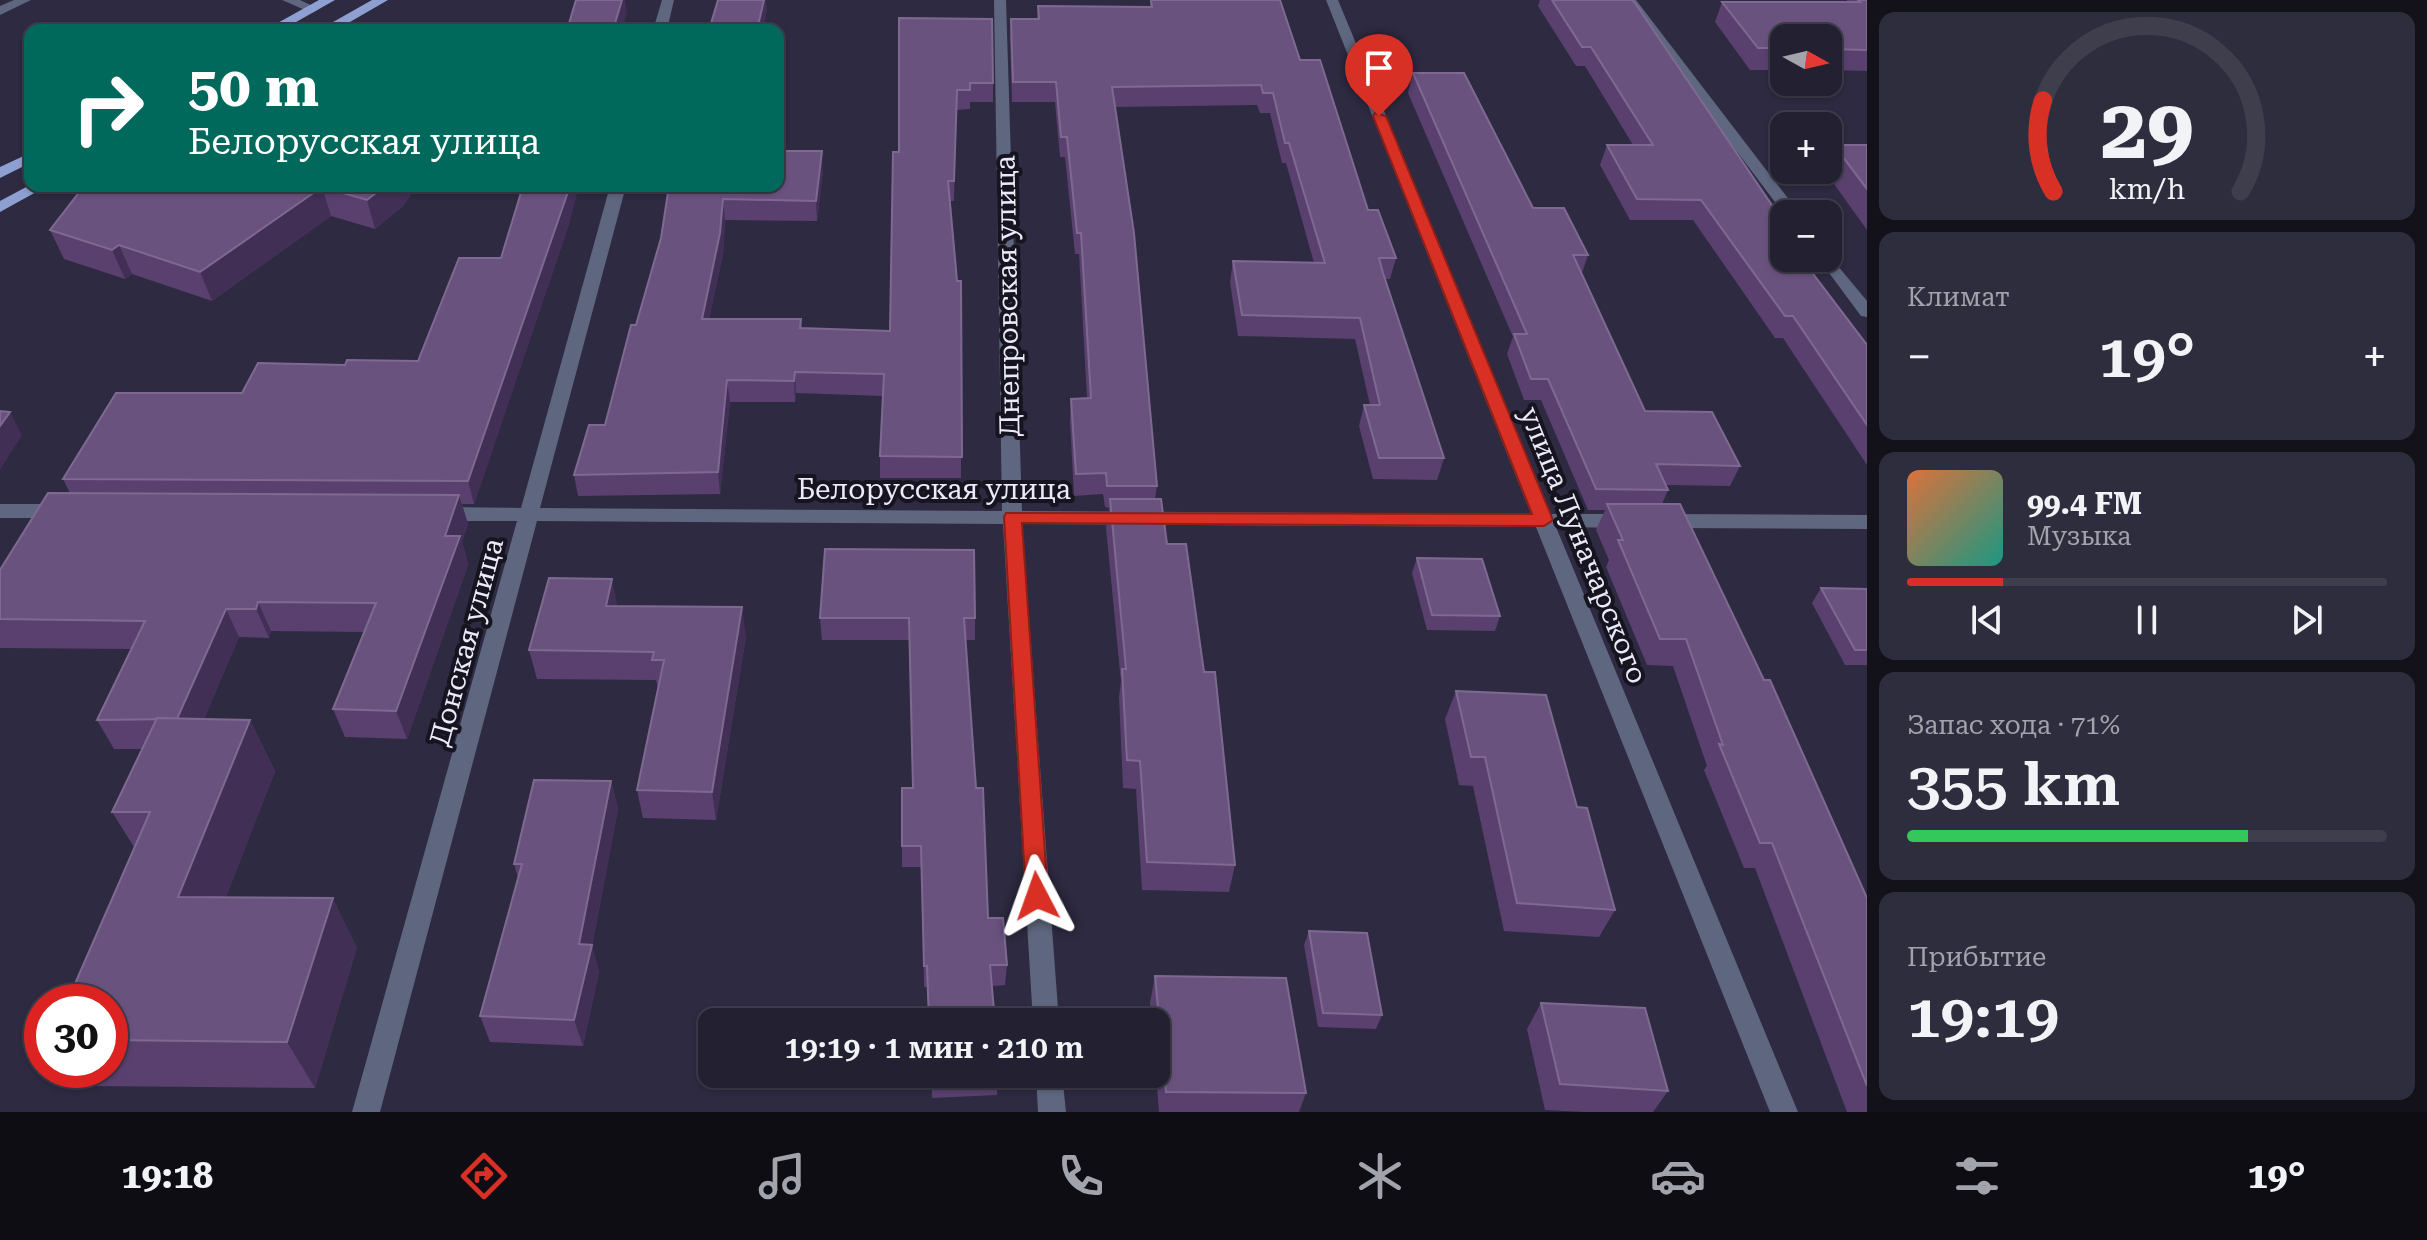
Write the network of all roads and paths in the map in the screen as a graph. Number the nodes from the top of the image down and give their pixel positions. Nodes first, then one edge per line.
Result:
1 (25, 0) edge
2 (288, 0) edge
3 (329, 0) edge
4 (382, 0) edge
5 (668, 0) edge
6 (1000, 0) edge
7 (1332, 0) edge
8 (1629, 0) edge
9 (312, 9) junction
10 (0, 11) edge
11 (283, 24) edge
12 (337, 24) edge
13 (662, 24) edge
14 (24, 160) edge
15 (0, 173) edge
16 (28, 192) edge
17 (616, 192) edge
18 (1781, 200) edge
19 (0, 207) edge
20 (1837, 272) edge
21 (1867, 312) edge
22 (0, 511) edge
23 (78, 512) edge
24 (421, 514) edge
25 (530, 514) junction
26 (1012, 517) junction
27 (1544, 520) junction
28 (1867, 522) edge
29 (1045, 1008) edge
30 (1050, 1088) edge
31 (366, 1112) edge
32 (1052, 1112) edge
33 (1784, 1112) edge

1 - 10 street
2 - 9 street
3 - 9 main road
4 - 12 main road
5 - 13 street
6 - 26 street, Днепровская улица
7 - 27 street, улица Луначарского
8 - 18 street
9 - 11 main road
14 - 15 main road
16 - 19 main road
17 - 25 street, Донская улица
20 - 21 street
22 - 23 street
24 - 25 street, Белорусская улица
25 - 26 street, Белорусская улица
25 - 31 street, Донская улица
26 - 27 street, Белорусская улица
26 - 29 street, Днепровская улица
27 - 28 street, Белорусская улица
27 - 33 street, улица Луначарского
30 - 32 street

